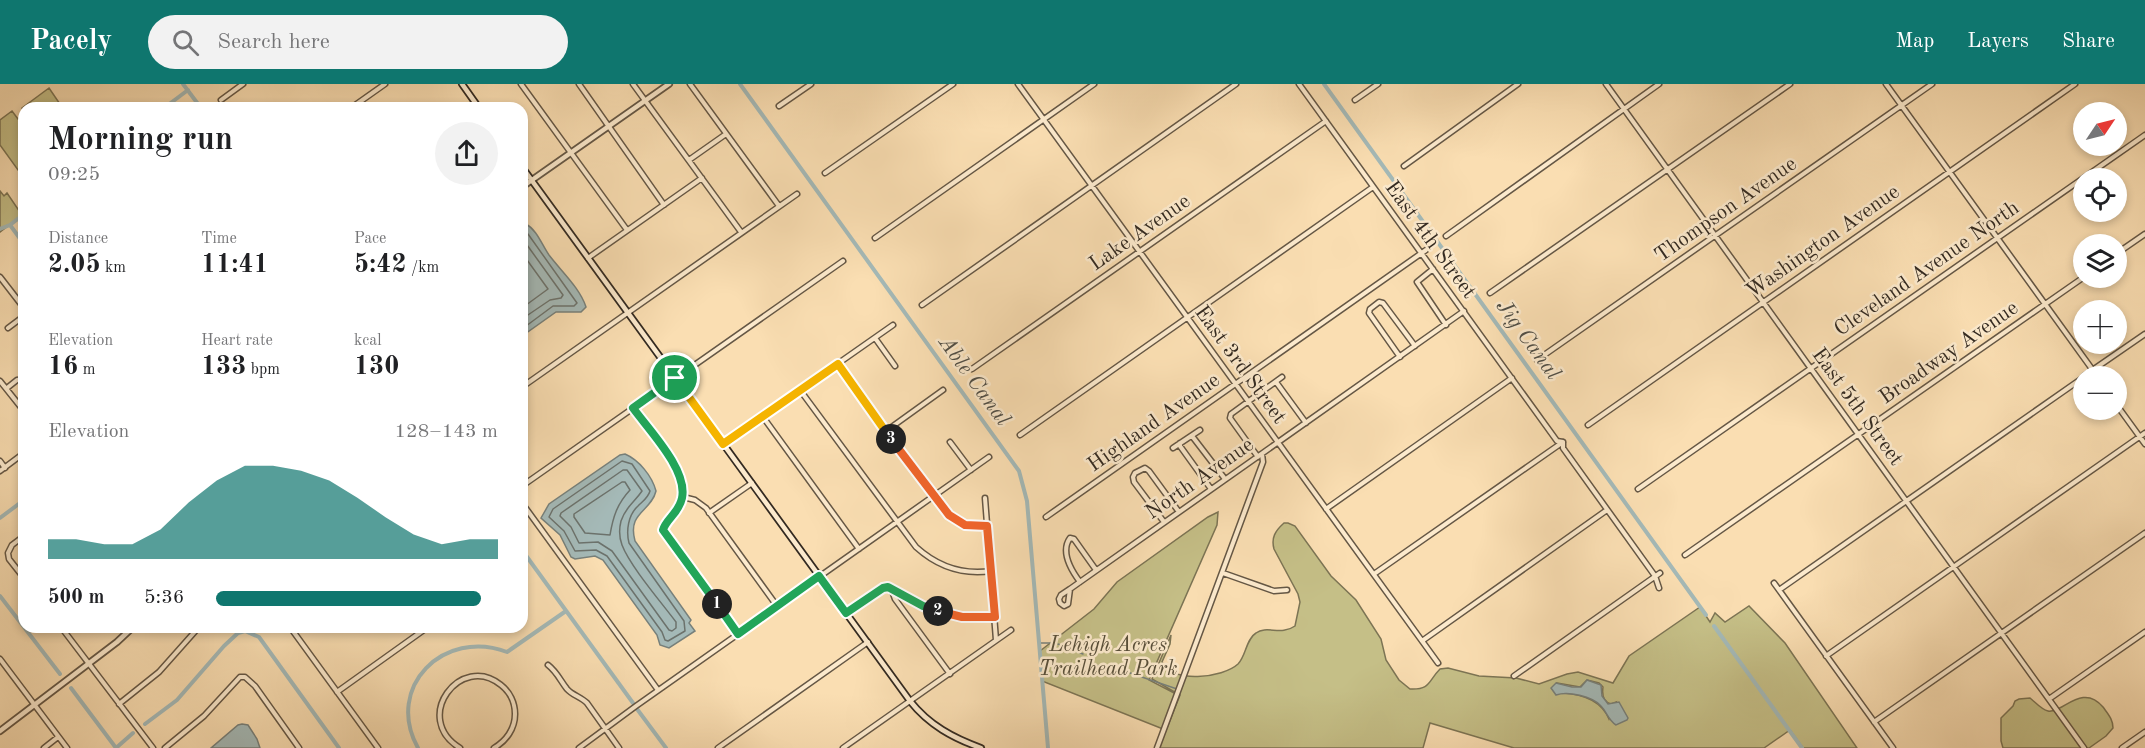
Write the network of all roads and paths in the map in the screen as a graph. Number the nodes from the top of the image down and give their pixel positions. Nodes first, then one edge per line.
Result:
1 (243, 84) edge
2 (385, 84) edge
3 (462, 84) edge
4 (521, 84) edge
5 (579, 84) edge
6 (633, 84) edge
7 (669, 84) edge
8 (690, 84) edge
9 (811, 84) edge
10 (952, 84) edge
11 (1018, 84) edge
12 (1094, 84) edge
13 (1236, 84) edge
14 (1299, 84) edge
15 (1377, 84) edge
16 (1518, 84) edge
17 (1606, 84) edge
18 (1659, 84) edge
19 (1790, 84) edge
20 (1886, 84) edge
21 (1932, 84) edge
22 (2075, 84) edge
23 (221, 100) dead end
24 (645, 100) junction
25 (1355, 100) dead end
26 (360, 102) edge
27 (475, 102) edge
28 (1901, 105) junction
29 (779, 106) dead end
30 (1624, 109) junction
31 (1044, 120) junction
32 (1326, 121) junction
33 (608, 126) junction
34 (726, 134) junction
35 (2145, 135) edge
36 (571, 153) junction
37 (688, 160) junction
38 (1404, 166) dead end
39 (1667, 169) junction
40 (1949, 172) junction
41 (825, 174) dead end
42 (528, 176) edge
43 (702, 178) junction
44 (531, 180) junction
45 (528, 182) edge
46 (1092, 186) junction
47 (1374, 187) junction
48 (797, 194) dead end
49 (664, 205) junction
50 (779, 206) junction
51 (627, 230) junction
52 (741, 232) junction
53 (2145, 234) edge
54 (1446, 236) dead end
55 (1715, 236) junction
56 (875, 238) dead end
57 (1997, 238) junction
58 (2127, 246) edge
59 (1424, 251) junction
60 (1140, 252) junction
61 (588, 258) junction
62 (843, 261) dead end
63 (1433, 269) junction
64 (0, 277) edge
65 (2073, 284) edge
66 (1490, 293) dead end
67 (18, 300) edge
68 (1763, 302) junction
69 (2044, 304) junction
70 (922, 305) dead end
71 (1464, 311) junction
72 (627, 312) junction
73 (1188, 318) junction
74 (18, 320) edge
75 (893, 325) dead end
76 (1446, 325) junction
77 (8, 328) dead end
78 (2145, 334) edge
79 (875, 338) junction
80 (1415, 346) junction
81 (1400, 357) junction
82 (1537, 360) dead end
83 (838, 364) junction
84 (896, 366) dead end
85 (2089, 366) edge
86 (2098, 366) edge
87 (1810, 368) junction
88 (972, 369) dead end
89 (1282, 377) dead end
90 (675, 378) junction
91 (1512, 378) junction
92 (18, 380) edge
93 (0, 381) edge
94 (1276, 382) junction
95 (528, 383) edge
96 (1236, 384) junction
97 (2073, 385) edge
98 (7, 388) junction
99 (800, 390) junction
100 (943, 390) dead end
101 (1248, 401) junction
102 (18, 403) edge
103 (633, 408) junction
104 (763, 417) junction
105 (2127, 419) edge
106 (1306, 423) junction
107 (1588, 425) dead end
108 (1200, 430) dead end
109 (886, 431) junction
110 (2145, 433) edge
111 (1020, 435) dead end
112 (1858, 435) junction
113 (1192, 436) junction
114 (2140, 437) junction
115 (950, 441) dead end
116 (1278, 442) junction
117 (1563, 442) junction
118 (1180, 443) junction
119 (723, 444) junction
120 (2145, 444) edge
121 (1173, 448) dead end
122 (1260, 455) junction
123 (989, 457) dead end
124 (18, 458) edge
125 (0, 461) edge
126 (5, 468) junction
127 (971, 470) junction
128 (0, 471) edge
129 (1134, 475) junction
130 (1226, 479) junction
131 (1128, 480) dead end
132 (528, 482) edge
133 (752, 483) junction
134 (1638, 489) dead end
135 (1211, 490) junction
136 (934, 496) junction
137 (683, 497) junction
138 (985, 498) dead end
139 (1906, 501) junction
140 (1326, 508) junction
141 (1607, 510) junction
142 (528, 511) edge
143 (1179, 512) junction
144 (709, 513) junction
145 (1046, 517) dead end
146 (1164, 522) junction
147 (896, 523) junction
148 (987, 526) junction
149 (2145, 533) edge
150 (18, 540) edge
151 (859, 549) junction
152 (1685, 555) dead end
153 (1954, 567) junction
154 (18, 570) edge
155 (1096, 570) junction
156 (991, 571) junction
157 (1223, 573) junction
158 (1660, 573) dead end
159 (1374, 574) junction
160 (819, 576) junction
161 (1655, 576) junction
162 (1080, 582) junction
163 (1773, 583) dead end
164 (1659, 588) dead end
165 (891, 589) junction
166 (1070, 589) dead end
167 (1287, 590) dead end
168 (1779, 590) junction
169 (777, 606) junction
170 (846, 613) junction
171 (995, 617) junction
172 (1011, 630) dead end
173 (2145, 632) edge
174 (65, 633) edge
175 (126, 633) edge
176 (194, 633) edge
177 (294, 633) edge
178 (420, 633) edge
179 (2001, 633) junction
180 (738, 634) junction
181 (996, 641) junction
182 (1422, 641) junction
183 (868, 642) junction
184 (1826, 656) junction
185 (1, 661) edge
186 (1438, 663) dead end
187 (88, 664) junction
188 (548, 665) dead end
189 (950, 674) junction
190 (1514, 676) dead end
191 (658, 690) junction
192 (337, 692) junction
193 (2049, 699) junction
194 (910, 701) junction
195 (119, 704) junction
196 (34, 705) junction
197 (1874, 722) junction
198 (605, 728) junction
199 (0, 731) edge
200 (2145, 732) edge
201 (58, 737) junction
202 (501, 746) edge
203 (44, 748) edge
204 (67, 748) edge
205 (153, 748) edge
206 (165, 748) edge
207 (299, 748) edge
208 (378, 748) edge
209 (460, 748) edge
210 (494, 748) edge
211 (579, 748) edge
212 (619, 748) edge
213 (718, 748) edge
214 (843, 748) edge
215 (981, 748) edge
216 (1157, 748) edge
217 (1893, 748) edge
218 (2084, 748) edge
219 (2122, 748) edge

1 - 23 street
2 - 26 street
3 - 27 main road
4 - 36 street
5 - 33 street
6 - 24 street
7 - 24 main road
8 - 34 street
9 - 29 street
10 - 41 street
11 - 31 street, East 3rd Street
12 - 31 street
13 - 46 street
14 - 32 street, East 4th Street
15 - 25 street
16 - 38 street
17 - 30 street, East 5th Street
18 - 30 street
19 - 39 street
20 - 28 street
21 - 28 street, Thompson Avenue
22 - 40 street, Washington Avenue
24 - 33 main road
24 - 37 street
28 - 40 street
28 - 55 street, Thompson Avenue
30 - 39 street, East 5th Street
30 - 54 street
31 - 46 street, East 3rd Street
31 - 56 street
32 - 47 street, East 4th Street
32 - 60 street, Lake Avenue
33 - 36 main road
33 - 49 street
34 - 37 street
34 - 50 street
35 - 57 street, Cleveland Avenue North
36 - 44 main road
36 - 51 street
37 - 43 street
39 - 55 street, East 5th Street
39 - 66 street
40 - 57 street
40 - 68 street, Washington Avenue
42 - 44 main road
43 - 49 street
43 - 52 street
44 - 45 main road
44 - 61 main road
46 - 60 street, East 3rd Street
46 - 70 street
47 - 59 street, East 4th Street
47 - 73 street
48 - 50 street
49 - 51 street
50 - 52 street
51 - 61 street
52 - 72 street
53 - 58 street
55 - 68 street, East 5th Street
55 - 82 street, Thompson Avenue
57 - 69 street
57 - 87 street, Cleveland Avenue North
59 - 63 street, East 4th Street
59 - 96 street, Highland Avenue
60 - 73 street, East 3rd Street
60 - 88 street, Lake Avenue
61 - 72 main road
62 - 90 street
63 - 71 street, East 4th Street
63 - 76 street
64 - 67 street
65 - 69 street, Broadway Avenue
68 - 87 street, East 5th Street
68 - 107 street, Washington Avenue
69 - 85 street
69 - 112 street, Broadway Avenue
71 - 76 street, North Avenue
71 - 91 street, East 4th Street
72 - 90 main road
72 - 95 street
73 - 96 street, East 3rd Street
73 - 111 street
74 - 77 street
75 - 79 street
76 - 80 street, North Avenue
78 - 86 street
79 - 83 street
79 - 84 street
80 - 81 street, North Avenue
80 - 81 street
81 - 106 street, North Avenue
83 - 99 street
83 - 109 street
87 - 112 street, East 5th Street
87 - 134 street, Cleveland Avenue North
89 - 94 street
90 - 103 street
90 - 119 main road
91 - 117 street, East 4th Street
91 - 140 street
92 - 98 street
93 - 98 street
94 - 101 street
94 - 106 street
96 - 101 street, East 3rd Street
96 - 145 street, Highland Avenue
97 - 139 street
98 - 102 street
99 - 104 street
99 - 147 street
100 - 109 street
101 - 116 street, East 3rd Street
101 - 122 street
103 - 132 street
103 - 137 street
104 - 119 street
104 - 151 street
105 - 114 street
106 - 116 street, North Avenue
108 - 113 street
109 - 136 street
110 - 114 street
112 - 139 street, East 5th Street
112 - 152 street, Broadway Avenue
113 - 118 street
113 - 130 street
114 - 120 street
114 - 153 street
115 - 127 street
116 - 122 street, North Avenue
116 - 140 street, East 3rd Street
117 - 141 street, East 4th Street
117 - 159 street
118 - 121 street
118 - 135 street
119 - 133 main road
122 - 130 street, North Avenue
122 - 157 street
123 - 127 street
124 - 126 street
125 - 126 street
126 - 128 street
127 - 136 street
129 - 131 street
129 - 143 street
129 - 146 street
130 - 135 street, North Avenue
133 - 144 street
133 - 160 main road
135 - 143 street, North Avenue
136 - 147 street
136 - 148 street
137 - 144 street
137 - 180 street
138 - 148 street
139 - 153 street, East 5th Street
139 - 168 street
140 - 159 street, East 3rd Street
141 - 161 street, East 4th Street
141 - 182 street
142 - 191 street
143 - 146 street, North Avenue
144 - 169 street
146 - 155 street, North Avenue
147 - 151 street
147 - 156 street
148 - 156 street
149 - 179 street
150 - 154 street
151 - 160 street
153 - 179 street, East 5th Street
153 - 184 street
155 - 162 street, North Avenue
155 - 162 street
156 - 171 street
157 - 167 street
157 - 216 street
158 - 161 street
159 - 182 street, East 3rd Street
160 - 169 street
160 - 170 main road
161 - 164 street, East 4th Street
161 - 190 street
162 - 166 street, North Avenue
163 - 168 street
165 - 170 street
165 - 171 street
165 - 189 street
168 - 184 street
169 - 180 street
170 - 183 main road
171 - 181 street
172 - 181 street
173 - 193 street
174 - 187 street
175 - 187 main road
176 - 195 street
177 - 192 street
178 - 192 street
179 - 193 street, East 5th Street
179 - 197 street
180 - 191 street
181 - 189 street
182 - 186 street, East 3rd Street
183 - 194 main road
183 - 213 street
184 - 197 street
185 - 196 street
187 - 195 street
187 - 196 main road
188 - 198 street
189 - 194 street
191 - 198 street
192 - 208 street
193 - 218 street, East 5th Street
194 - 214 street
194 - 215 main road
195 - 205 street
196 - 199 main road
196 - 201 street
197 - 217 street
198 - 211 street
198 - 212 street
200 - 219 street
201 - 203 street
201 - 204 street
202 - 209 street
202 - 210 street
206 - 207 street

